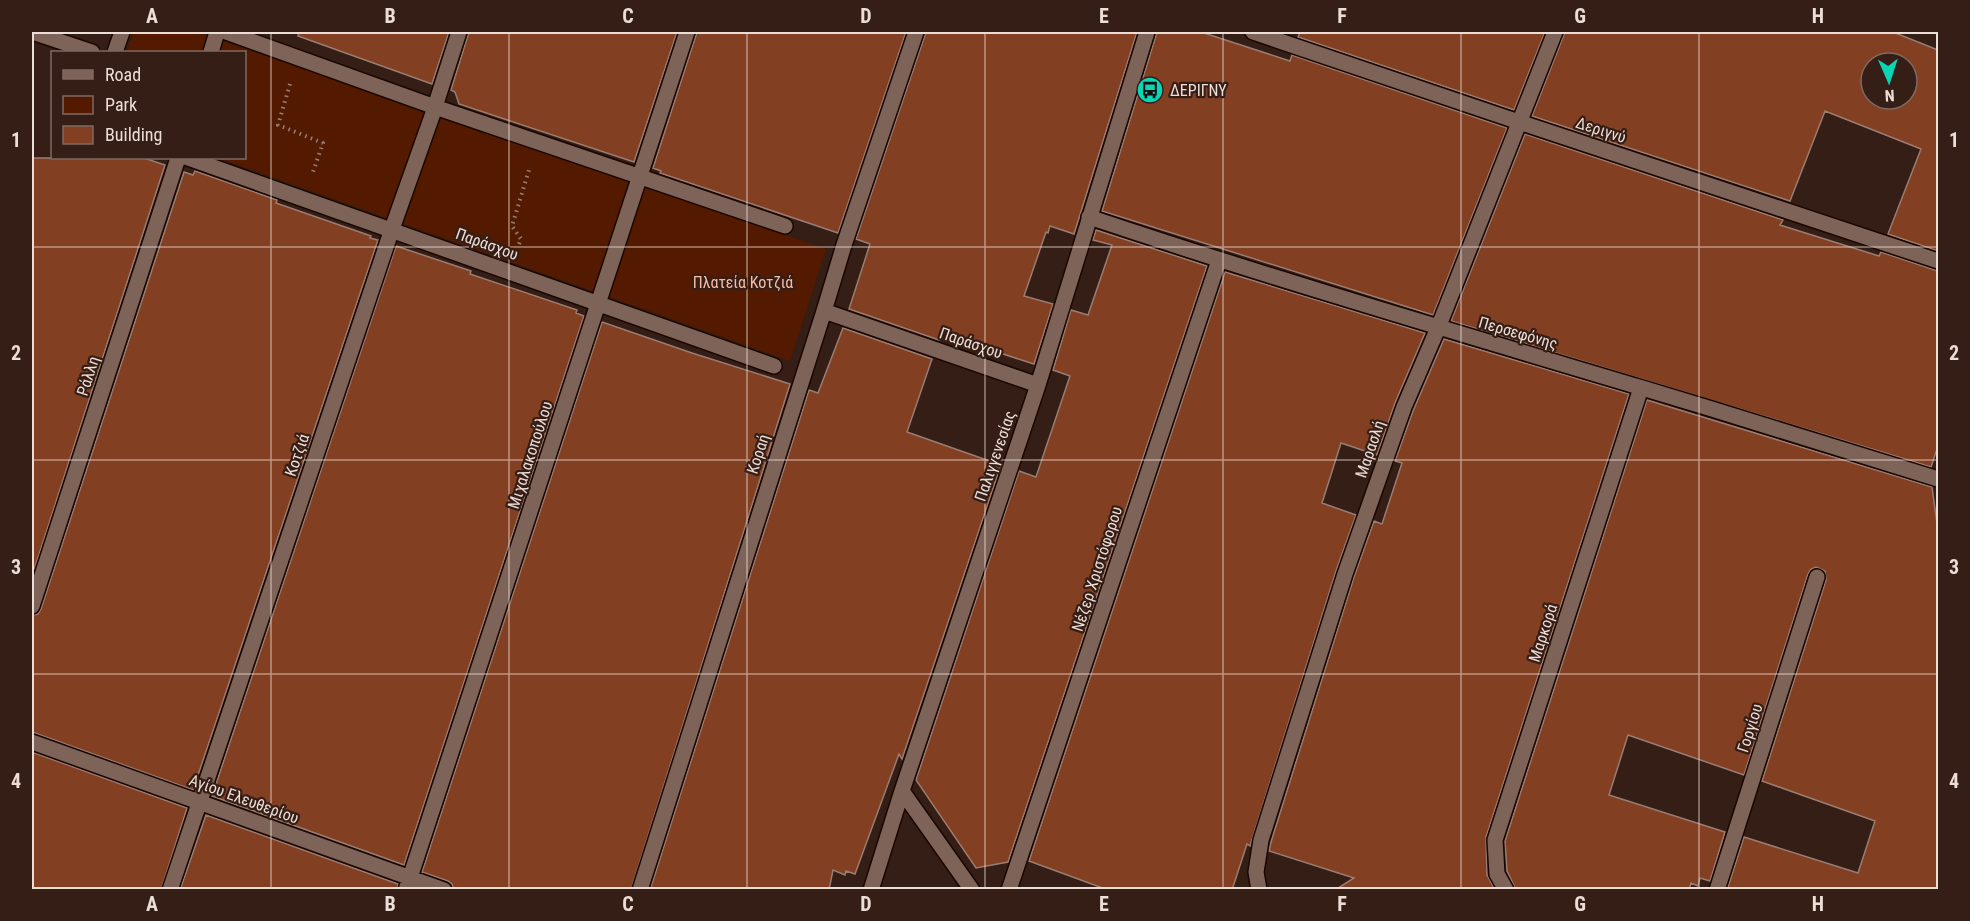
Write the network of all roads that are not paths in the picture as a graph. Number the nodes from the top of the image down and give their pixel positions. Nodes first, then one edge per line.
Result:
1 (32, 32) edge
2 (122, 32) edge
3 (217, 32) edge
4 (226, 32) edge
5 (459, 32) edge
6 (687, 32) edge
7 (916, 32) edge
8 (1147, 32) edge
9 (1253, 32) edge
10 (1555, 32) edge
11 (89, 51) edge
12 (115, 51) edge
13 (211, 51) edge
14 (435, 106) junction
15 (1519, 122) junction
16 (178, 159) edge
17 (191, 159) edge
18 (641, 176) junction
19 (1089, 217) junction
20 (785, 226) dead end
21 (392, 229) junction
22 (1219, 260) junction
23 (1938, 261) edge
24 (599, 304) junction
25 (824, 311) junction
26 (1438, 328) junction
27 (774, 366) dead end
28 (1038, 385) junction
29 (1641, 388) junction
30 (1938, 479) edge
31 (1817, 577) dead end
32 (32, 606) edge
33 (32, 742) edge
34 (902, 791) junction
35 (199, 802) junction
36 (408, 883) edge
37 (170, 890) edge
38 (444, 890) edge
39 (640, 890) edge
40 (871, 890) edge
41 (972, 890) edge
42 (1009, 890) edge
43 (1259, 890) edge
44 (1506, 890) edge
45 (1717, 890) edge

1 - 11 street
2 - 12 street
3 - 13 street
4 - 14 street
5 - 14 street, Κοτζιά
6 - 18 street, Μιχαλακοπούλου
7 - 25 street, Κοραή
8 - 19 street, Παλιγγενεσίας
9 - 15 street, Δεριγνύ
10 - 15 street, Μαρασλή
14 - 18 street
14 - 21 street, Κοτζιά
15 - 23 street, Δεριγνύ
15 - 26 street, Μαρασλή
16 - 32 street, Ράλλη
17 - 21 street, Παράσχου
18 - 20 street
18 - 24 street, Μιχαλακοπούλου
19 - 22 street, Περσεφόνης
19 - 28 street, Παλιγγενεσίας
21 - 24 street, Παράσχου
21 - 35 street, Κοτζιά
22 - 26 street, Περσεφόνης
22 - 42 street, Nέζερ Χριστόφορου
24 - 27 street, Παράσχου
24 - 36 street, Μιχαλακοπούλου
25 - 28 street, Παράσχου
25 - 39 street, Κοραή
26 - 29 street, Περσεφόνης
26 - 43 street, Μαρασλή
28 - 34 street, Παλιγγενεσίας
29 - 30 street, Περσεφόνης
29 - 44 street, Μαρκορά
31 - 45 street, Γοργίου
33 - 35 street, Αγίου Ελευθερίου
34 - 40 street, Παλιγγενεσίας
34 - 41 street
35 - 36 street, Αγίου Ελευθερίου
35 - 37 street, Κοτζιά
36 - 38 street, Αγίου Ελευθερίου

